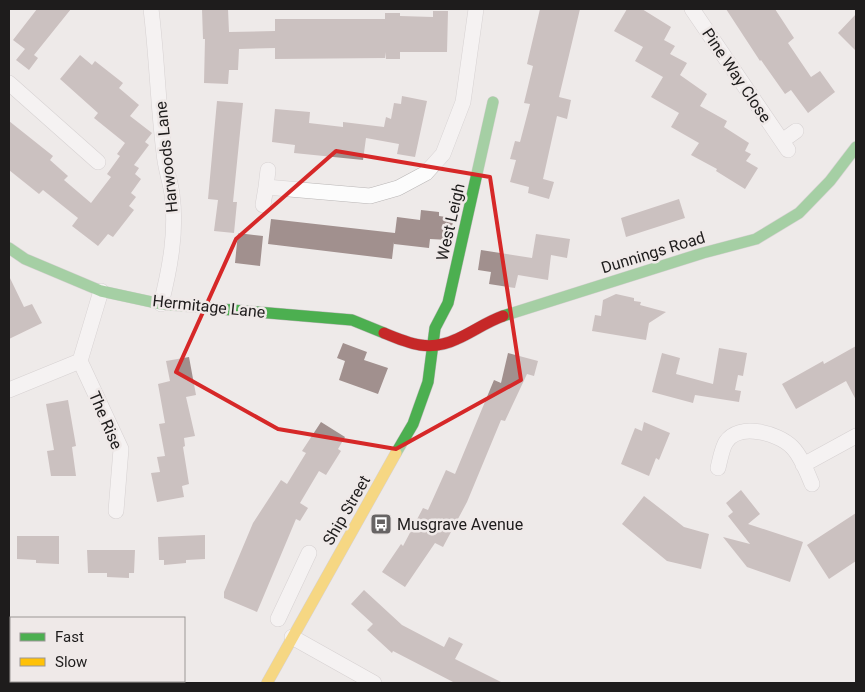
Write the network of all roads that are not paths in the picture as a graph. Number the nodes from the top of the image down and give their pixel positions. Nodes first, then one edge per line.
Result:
1 (151, 9) edge
2 (476, 9) edge
3 (692, 9) edge
4 (9, 83) edge
5 (493, 102) dead end
6 (796, 131) dead end
7 (856, 147) edge
8 (98, 162) dead end
9 (268, 170) dead end
10 (266, 187) junction
11 (263, 205) dead end
12 (9, 248) edge
13 (102, 291) junction
14 (162, 304) junction
15 (432, 346) junction
16 (80, 361) junction
17 (9, 390) edge
18 (856, 436) edge
19 (803, 465) junction
20 (718, 468) dead end
21 (812, 484) dead end
22 (116, 511) dead end
23 (309, 553) dead end
24 (294, 587) junction
25 (314, 598) junction
26 (278, 619) dead end
27 (292, 636) junction
28 (267, 683) edge
29 (374, 683) edge

1 - 14 street, Harwoods Lane
2 - 10 street
3 - 6 street, Pine Way Close
4 - 8 street
5 - 15 street, West Leigh
7 - 15 street, Dunnings Road
9 - 10 street
10 - 11 street
12 - 13 street, Hermitage Lane
13 - 14 street, Hermitage Lane
13 - 16 street
14 - 15 street, Hermitage Lane
15 - 25 street, Ship Street
16 - 17 street
16 - 22 street, The Rise
18 - 19 street
19 - 20 street
19 - 21 street
23 - 24 street
24 - 25 street
24 - 26 street
25 - 27 street, Ship Street
27 - 28 street, Ship Street
27 - 29 street

